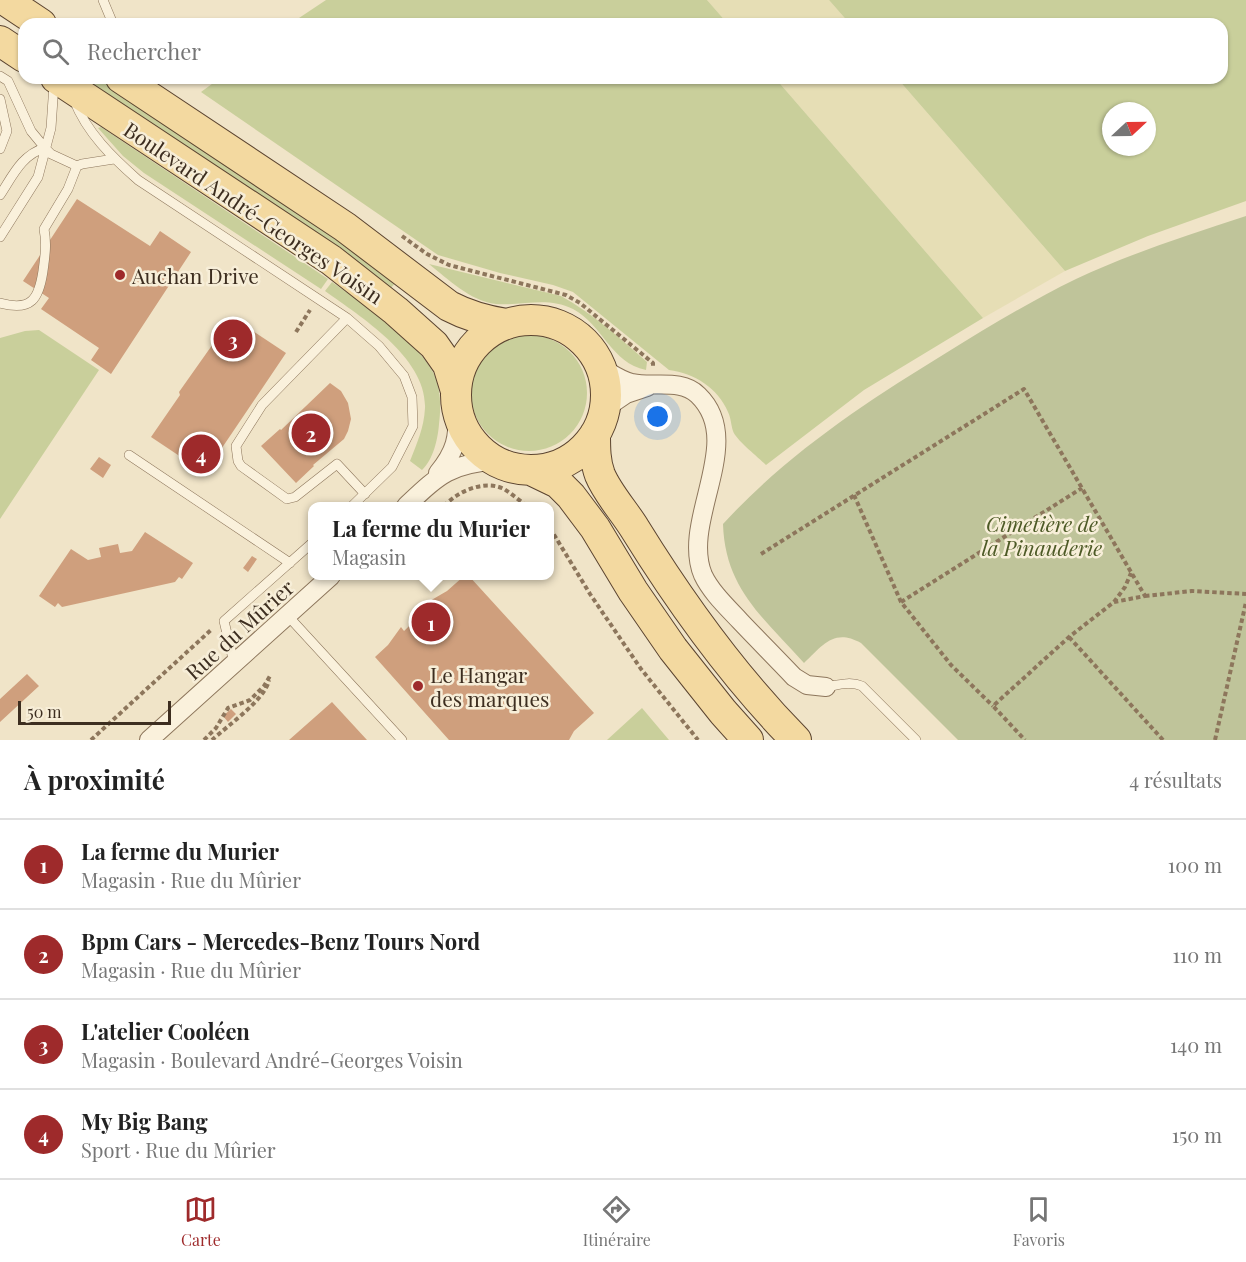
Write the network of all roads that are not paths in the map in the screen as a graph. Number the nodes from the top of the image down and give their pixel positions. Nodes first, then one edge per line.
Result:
1 (5, 0) edge
2 (103, 0) edge
3 (32, 18) edge
4 (110, 18) edge
5 (0, 41) edge
6 (18, 53) edge
7 (0, 76) edge
8 (58, 84) edge
9 (61, 84) edge
10 (64, 84) edge
11 (148, 89) edge
12 (0, 99) edge
13 (2, 122) edge
14 (45, 148) junction
15 (0, 149) edge
16 (114, 159) junction
17 (77, 166) junction
18 (0, 195) edge
19 (0, 237) edge
20 (0, 303) edge
21 (347, 318) junction
22 (507, 324) junction
23 (600, 367) junction
24 (654, 379) junction
25 (457, 400) junction
26 (599, 422) junction
27 (129, 455) dead end
28 (495, 461) junction
29 (531, 470) junction
30 (430, 484) junction
31 (365, 494) junction
32 (357, 502) edge
33 (411, 502) edge
34 (308, 548) edge
35 (290, 563) junction
36 (327, 580) edge
37 (288, 616) junction
38 (234, 663) junction
39 (826, 687) joint
40 (149, 740) edge
41 (402, 740) edge
42 (748, 740) edge
43 (796, 740) edge
44 (916, 740) edge

1 - 3 main road
2 - 4 lane
5 - 6 main road
7 - 14 lane
8 - 14 lane
9 - 16 lane
10 - 25 main road, Boulevard André-Georges Voisin
11 - 22 main road, Boulevard André-Georges Voisin
12 - 13 lane
13 - 15 lane
14 - 17 lane
14 - 18 lane
14 - 19 lane
16 - 17 lane
16 - 21 lane
17 - 20 lane
21 - 31 lane
21 - 31 lane
22 - 23 main road
22 - 25 main road
23 - 24 street
23 - 26 main road
24 - 26 street
24 - 39 street
25 - 28 main road
25 - 30 street
26 - 29 main road
26 - 43 main road
27 - 35 lane
28 - 29 main road
28 - 30 street
29 - 42 main road
30 - 33 street
31 - 32 lane
34 - 35 lane
35 - 38 lane
36 - 37 street, Rue du Mûrier
37 - 38 street, Rue du Mûrier
37 - 41 lane
38 - 40 street, Rue du Mûrier
39 - 44 lane

